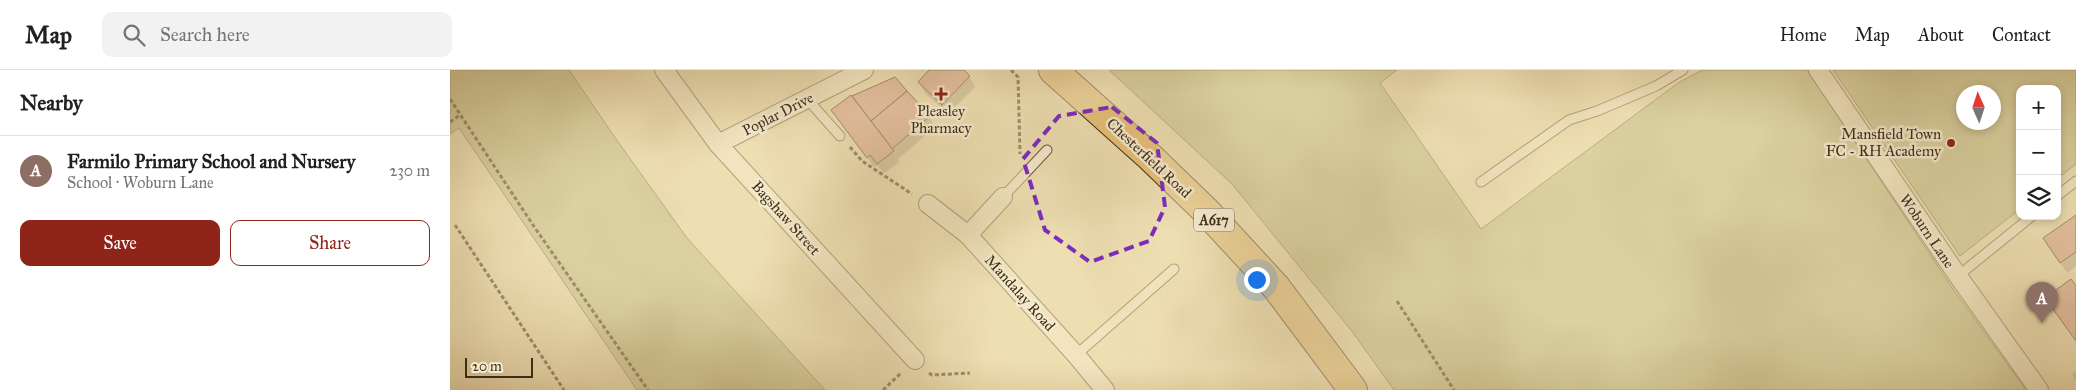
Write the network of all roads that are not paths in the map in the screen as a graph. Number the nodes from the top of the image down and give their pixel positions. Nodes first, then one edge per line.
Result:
1 (664, 70) edge
2 (863, 70) edge
3 (1053, 70) edge
4 (1683, 70) edge
5 (1818, 70) edge
6 (808, 100) junction
7 (840, 136) road end
8 (718, 144) junction
9 (1047, 150) dead end
10 (2076, 181) edge
11 (1481, 182) dead end
12 (2061, 193) edge
13 (1003, 197) joint
14 (928, 204) road end
15 (2027, 220) edge
16 (968, 235) junction
17 (1174, 269) dead end
18 (1958, 276) junction
19 (1076, 355) junction
20 (915, 360) road end
21 (1105, 390) edge
22 (1353, 390) edge
23 (2039, 390) edge

1 - 8 street, Bagshaw Street
2 - 6 street, Poplar Drive
3 - 22 highway, Chesterfield Road / A617
4 - 11 lane
5 - 18 street, Woburn Lane
6 - 7 lane
6 - 8 street, Poplar Drive
8 - 20 street, Bagshaw Street
9 - 13 lane
10 - 12 lane
13 - 16 street
14 - 16 street, Mandalay Road
15 - 18 lane
16 - 19 street, Mandalay Road
17 - 19 lane
18 - 23 street, Woburn Lane
19 - 21 street, Mandalay Road

